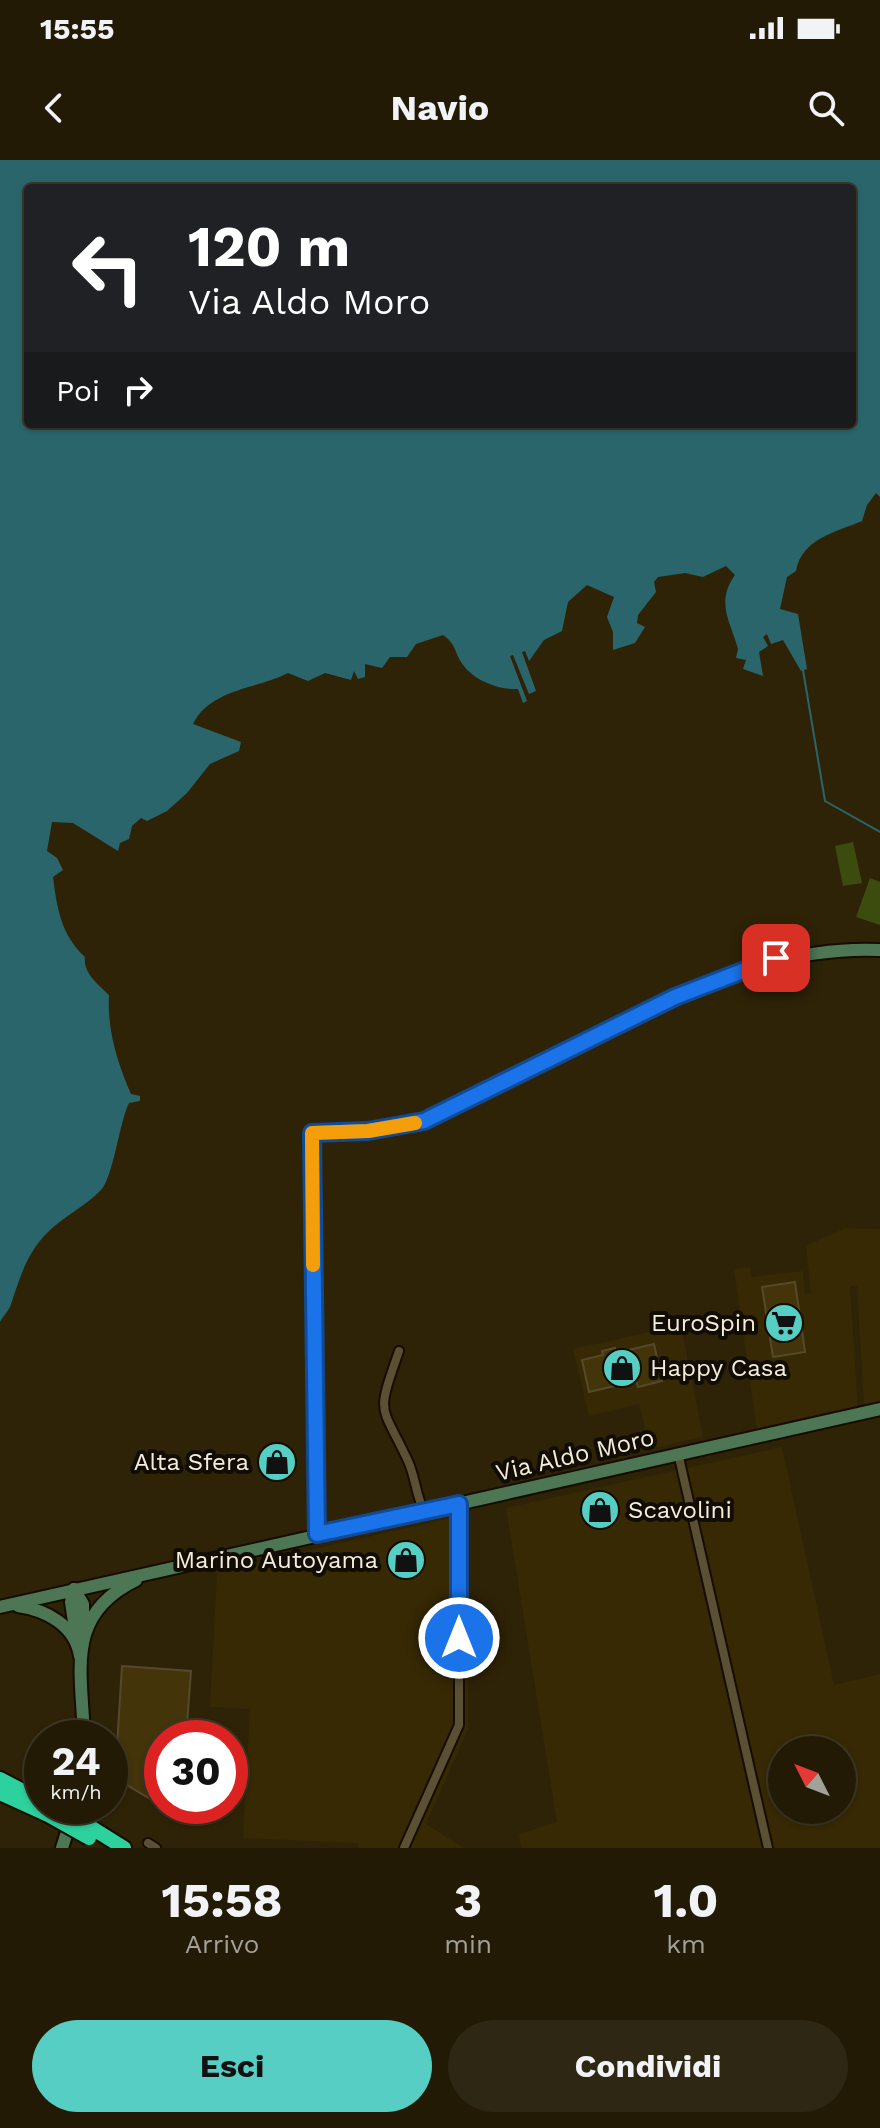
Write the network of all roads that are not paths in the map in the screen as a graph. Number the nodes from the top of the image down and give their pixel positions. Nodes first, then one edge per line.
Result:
1 (880, 950) edge
2 (399, 1351) dead end
3 (880, 1409) edge
4 (678, 1453) junction
5 (459, 1504) junction
6 (423, 1509) junction
7 (317, 1534) junction
8 (153, 1572) junction
9 (74, 1589) junction
10 (6, 1606) edge
11 (83, 1631) junction
12 (78, 1646) junction
13 (82, 1669) junction
14 (83, 1720) edge
15 (1, 1782) edge
16 (24, 1793) edge
17 (24, 1796) edge
18 (74, 1824) edge
19 (67, 1832) dead end
20 (90, 1833) junction
21 (62, 1848) edge
22 (107, 1848) edge
23 (124, 1848) edge
24 (404, 1848) edge
25 (768, 1848) edge

1 - 7 main road
2 - 6 street
3 - 4 main road, Via Aldo Moro
4 - 5 main road, Via Aldo Moro
4 - 25 street
5 - 6 main road, Via Aldo Moro
5 - 24 street
6 - 7 main road, Via Aldo Moro
7 - 8 main road, Via Aldo Moro
8 - 9 main road, Via Aldo Moro
8 - 11 main road
9 - 10 main road, Via Aldo Moro
9 - 11 main road
9 - 12 main road
10 - 12 main road
11 - 13 main road
12 - 13 main road
13 - 14 main road
15 - 16 highway
15 - 17 highway
18 - 20 highway, bridge
19 - 21 main road
20 - 22 highway
20 - 23 highway

